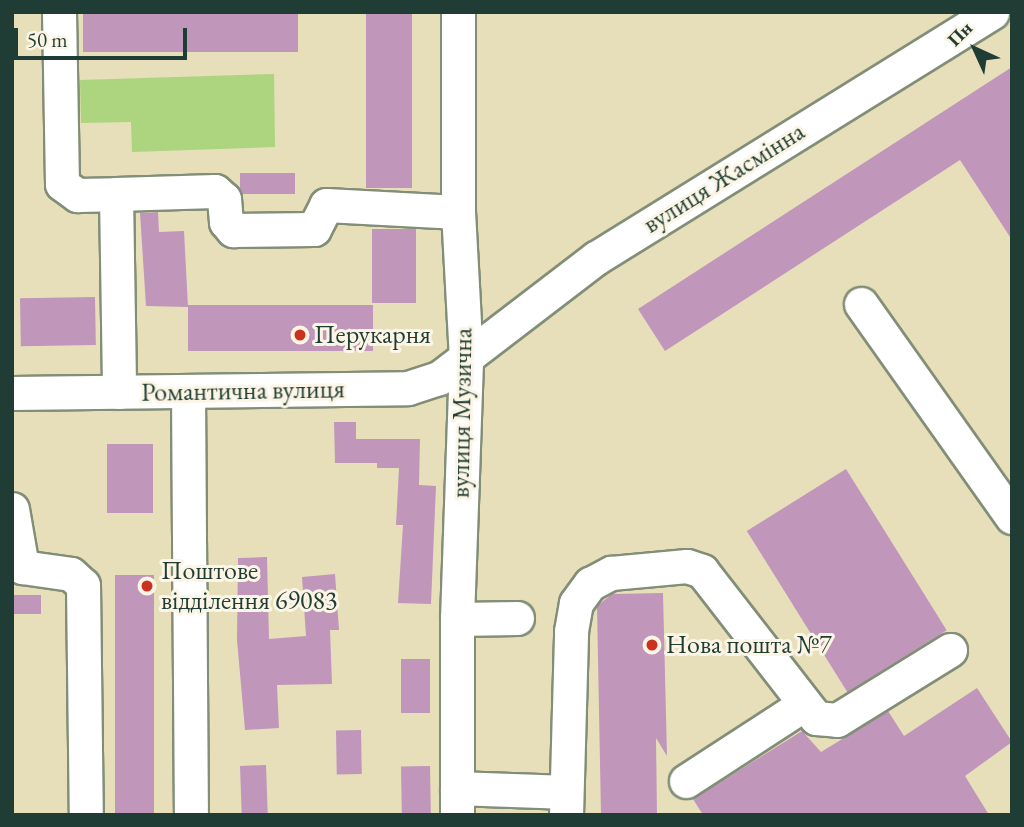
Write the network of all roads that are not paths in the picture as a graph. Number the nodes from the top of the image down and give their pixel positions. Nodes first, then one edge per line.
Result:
1 (59, 12) edge
2 (458, 12) edge
3 (992, 12) edge
4 (116, 194) junction
5 (458, 212) junction
6 (861, 304) dead end
7 (466, 359) junction
8 (119, 392) junction
9 (12, 393) edge
10 (188, 393) junction
11 (12, 509) edge
12 (1012, 517) edge
13 (517, 618) dead end
14 (457, 619) junction
15 (950, 650) dead end
16 (803, 705) junction
17 (686, 782) dead end
18 (457, 801) edge
19 (566, 803) edge
20 (86, 815) edge
21 (191, 815) edge

1 - 4 street
2 - 5 street, вулиця Музична
3 - 7 street, вулиця Жасмінна
4 - 5 street
4 - 8 street
5 - 7 street, вулиця Музична
6 - 12 street
7 - 10 street, Романтична вулиця
7 - 14 street, вулиця Музична
8 - 9 street, Романтична вулиця
8 - 10 street, Романтична вулиця
10 - 21 street
11 - 20 street
13 - 14 street
14 - 18 street, вулиця Музична
15 - 16 street
16 - 17 street
16 - 19 street
18 - 19 street

